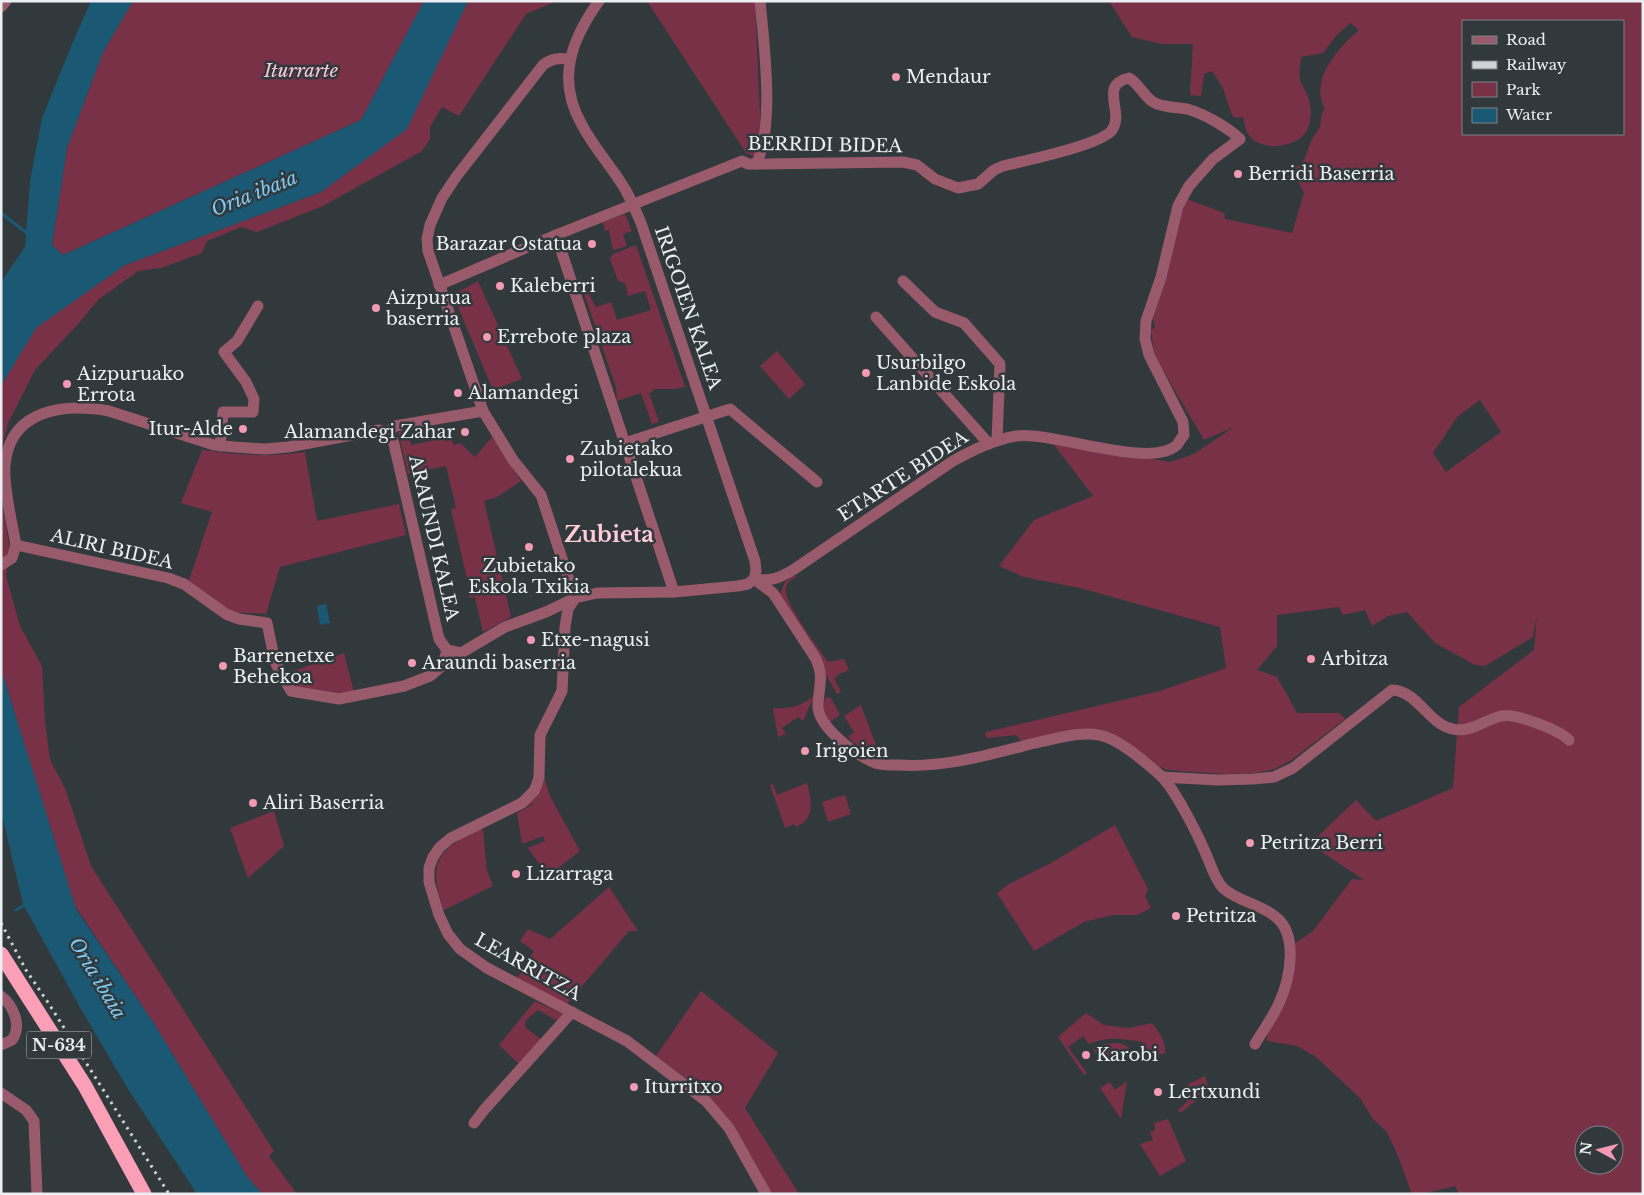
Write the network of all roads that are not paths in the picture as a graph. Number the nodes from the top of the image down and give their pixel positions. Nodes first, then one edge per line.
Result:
1 (6, 1) edge
2 (599, 1) edge
3 (760, 1) edge
4 (1, 7) edge
5 (570, 59) junction
6 (1240, 139) joint
7 (756, 164) junction
8 (633, 204) junction
9 (556, 235) junction
10 (903, 281) dead end
11 (439, 285) junction
12 (258, 306) dead end
13 (876, 317) dead end
14 (483, 411) junction
15 (706, 416) junction
16 (387, 433) junction
17 (623, 438) junction
18 (993, 442) junction
19 (220, 446) junction
20 (817, 482) dead end
21 (16, 545) junction
22 (2, 565) edge
23 (754, 579) junction
24 (674, 592) junction
25 (575, 598) junction
26 (447, 650) junction
27 (1569, 740) dead end
28 (1162, 777) junction
29 (1, 954) edge
30 (1, 996) edge
31 (572, 1012) junction
32 (1, 1044) edge
33 (1255, 1044) dead end
34 (1, 1093) edge
35 (474, 1123) dead end
36 (118, 1146) junction
37 (37, 1194) edge
38 (136, 1194) edge
39 (144, 1194) edge
40 (766, 1194) edge

1 - 4 street
2 - 5 street, IRIGOIEN KALEA
3 - 7 street
5 - 8 street, IRIGOIEN KALEA
5 - 11 street
6 - 7 street, BERRIDI BIDEA
6 - 18 street, ETARTE BIDEA
7 - 8 street, BERRIDI BIDEA
8 - 9 street, BERRIDI BIDEA
8 - 15 street, IRIGOIEN KALEA
9 - 11 street, BERRIDI BIDEA
9 - 17 street
10 - 18 street
11 - 14 street
12 - 19 street
13 - 18 street
14 - 16 street
14 - 25 street
15 - 17 street
15 - 20 street
15 - 23 street, IRIGOIEN KALEA
16 - 19 street
16 - 26 street, ARAUNDI KALEA
17 - 24 street
18 - 23 street, ETARTE BIDEA
19 - 21 street
21 - 22 street
21 - 26 street, ALIRI BIDEA
23 - 24 street, ETARTE BIDEA
23 - 28 street
24 - 25 street, ETARTE BIDEA
25 - 26 street, ETARTE BIDEA
25 - 31 street, LEARRITZA
27 - 28 street
28 - 33 street
29 - 36 highway, N-634
30 - 32 street
31 - 35 street
31 - 40 street, LEARRITZA
34 - 37 street
36 - 38 highway, N-634
36 - 39 highway, N-634

